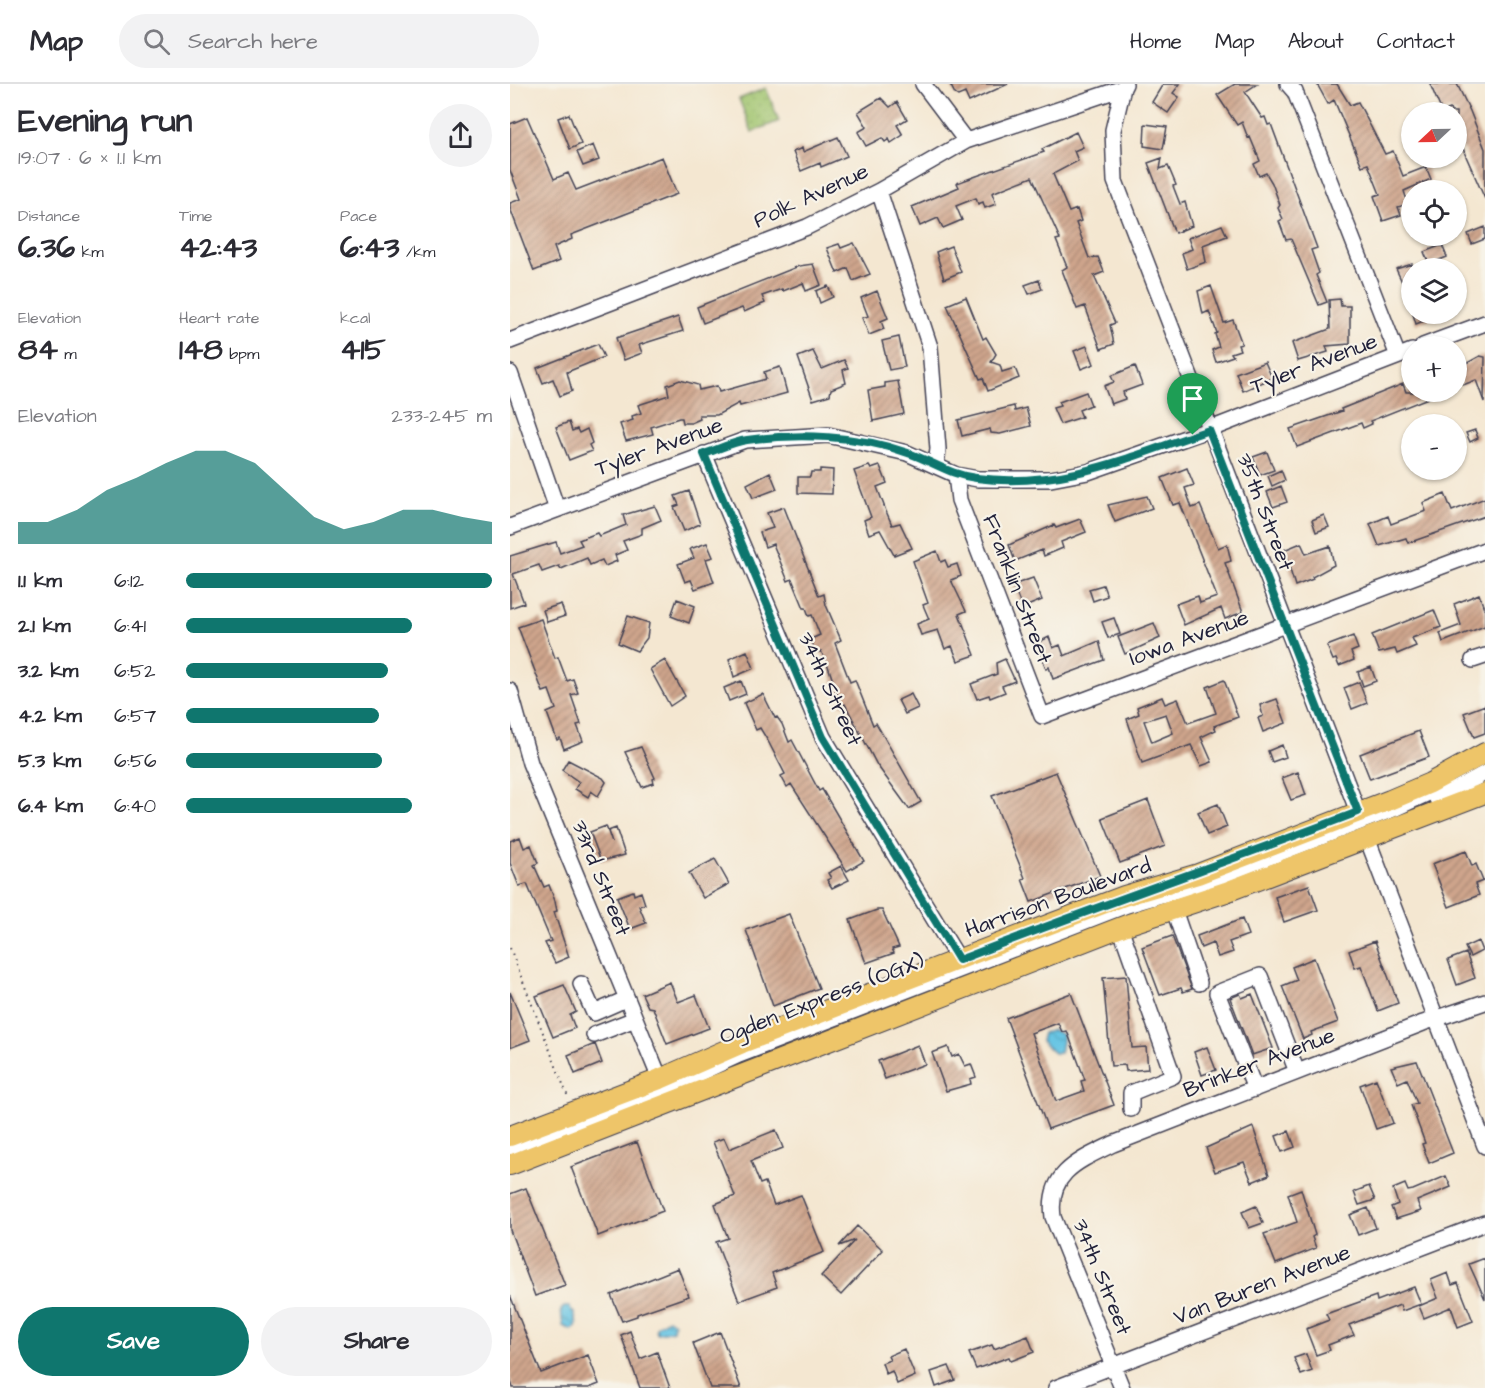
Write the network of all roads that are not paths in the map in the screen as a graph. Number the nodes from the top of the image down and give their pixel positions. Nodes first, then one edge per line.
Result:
1 (923, 84) edge
2 (1288, 84) edge
3 (1124, 86) edge
4 (966, 141) junction
5 (879, 191) junction
6 (1485, 323) edge
7 (1450, 336) edge
8 (510, 341) edge
9 (1401, 344) edge
10 (1401, 355) edge
11 (510, 374) edge
12 (1209, 430) junction
13 (704, 454) junction
14 (936, 466) junction
15 (956, 475) junction
16 (557, 509) junction
17 (510, 527) edge
18 (1485, 550) edge
19 (1286, 626) junction
20 (510, 692) edge
21 (1042, 716) joint
22 (1485, 753) edge
23 (1485, 763) edge
24 (1485, 773) edge
25 (1485, 793) edge
26 (1358, 812) junction
27 (1367, 838) junction
28 (1174, 910) junction
29 (1120, 927) junction
30 (959, 960) junction
31 (1199, 983) dead end
32 (581, 984) dead end
33 (626, 999) junction
34 (1485, 1002) edge
35 (635, 1019) junction
36 (1437, 1019) junction
37 (594, 1035) dead end
38 (1297, 1072) junction
39 (660, 1078) junction
40 (1255, 1089) junction
41 (1131, 1109) dead end
42 (510, 1136) edge
43 (1485, 1146) edge
44 (510, 1147) edge
45 (510, 1154) edge
46 (510, 1165) edge
47 (1057, 1181) joint
48 (1485, 1223) edge
49 (1113, 1366) junction
50 (1056, 1388) edge
51 (1122, 1388) edge

1 - 4 street
2 - 9 street
3 - 4 street, Polk Avenue
3 - 12 street, 35th Street
4 - 5 street, Polk Avenue
5 - 8 street, Polk Avenue
5 - 14 street
6 - 7 street
10 - 12 street, Tyler Avenue
11 - 16 street
12 - 15 street, Tyler Avenue
12 - 19 street, 35th Street
13 - 14 street, Tyler Avenue
13 - 16 street, Tyler Avenue
13 - 30 street, 34th Street
14 - 15 street, Tyler Avenue
15 - 21 street, Franklin Street
16 - 17 street, Tyler Avenue
18 - 19 street, Iowa Avenue
19 - 21 street, Iowa Avenue
19 - 26 street, 35th Street
20 - 33 street, 33rd Street
22 - 26 main road, Harrison Boulevard
23 - 44 street, Ogden Express (OGX)
24 - 45 street, Ogden Express (OGX)
25 - 27 main road
26 - 30 main road, Harrison Boulevard
27 - 28 main road
27 - 36 street
28 - 29 main road
28 - 31 street
29 - 41 street
29 - 46 main road
30 - 39 main road, Harrison Boulevard
32 - 33 street
33 - 35 street, 33rd Street
34 - 36 street, Brinker Avenue
35 - 37 street
35 - 39 street, 33rd Street
36 - 38 street, Brinker Avenue
36 - 43 street
38 - 40 street, Brinker Avenue
38 - 40 street
39 - 42 main road, Harrison Boulevard
40 - 47 street, Brinker Avenue
47 - 49 street, 34th Street
48 - 49 street, Van Buren Avenue
49 - 50 street, Van Buren Avenue
49 - 51 street, 34th Street

